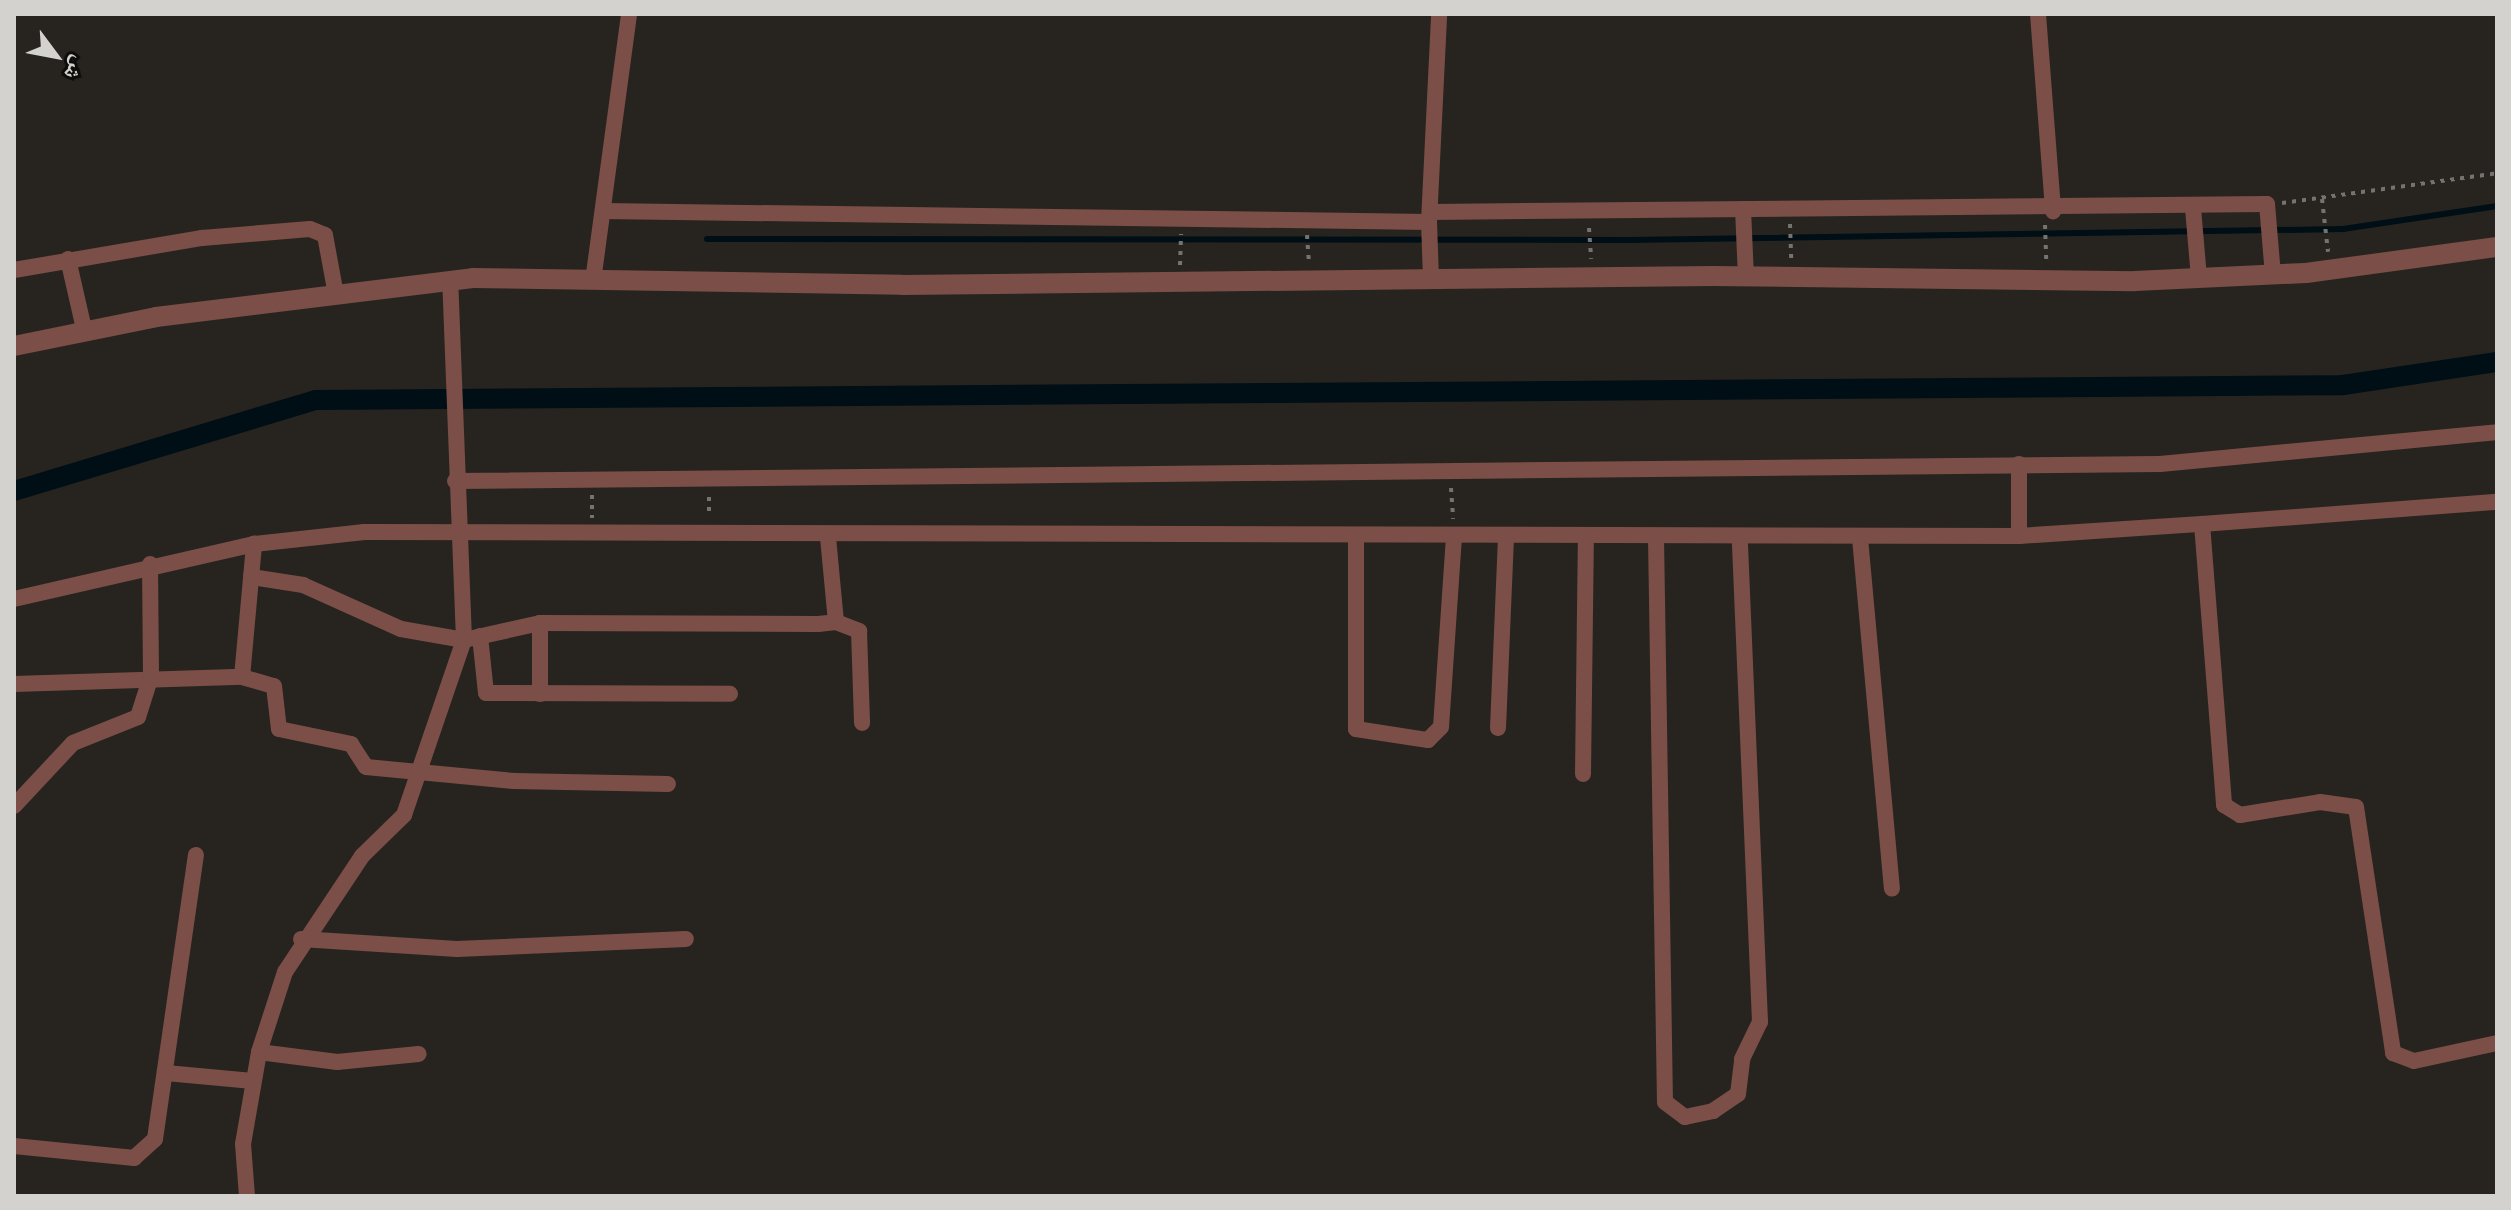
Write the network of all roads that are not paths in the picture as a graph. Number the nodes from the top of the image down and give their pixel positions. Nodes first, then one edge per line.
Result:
1 (629, 14) edge
2 (1439, 14) edge
3 (2038, 14) edge
4 (2193, 208) junction
5 (603, 211) junction
6 (1744, 216) junction
7 (2049, 216) junction
8 (1430, 217) junction
9 (2497, 247) edge
10 (68, 259) junction
11 (14, 270) edge
12 (2273, 275) junction
13 (1746, 277) junction
14 (1431, 278) junction
15 (2199, 278) junction
16 (450, 280) junction
17 (593, 281) junction
18 (336, 295) junction
19 (84, 329) junction
20 (14, 346) edge
21 (2497, 432) edge
22 (2019, 464) junction
23 (455, 481) junction
24 (2497, 502) edge
25 (2202, 524) junction
26 (457, 531) junction
27 (1454, 532) junction
28 (1356, 536) junction
29 (2019, 536) junction
30 (828, 537) junction
31 (1586, 537) junction
32 (1656, 537) junction
33 (1860, 538) junction
34 (1506, 539) junction
35 (1740, 539) junction
36 (254, 544) junction
37 (150, 564) junction
38 (251, 577) junction
39 (14, 599) edge
40 (836, 622) junction
41 (540, 623) junction
42 (472, 638) junction
43 (151, 676) junction
44 (242, 677) junction
45 (14, 684) edge
46 (540, 694) junction
47 (730, 694) dead end
48 (862, 723) dead end
49 (1498, 728) dead end
50 (418, 768) junction
51 (1583, 774) dead end
52 (668, 784) dead end
53 (14, 806) edge
54 (196, 855) dead end
55 (1892, 889) dead end
56 (301, 939) junction
57 (686, 939) dead end
58 (2497, 1043) edge
59 (259, 1052) junction
60 (419, 1054) dead end
61 (166, 1073) junction
62 (253, 1081) junction
63 (14, 1146) edge
64 (247, 1196) edge

1 - 5 street
2 - 8 street
3 - 7 street
4 - 7 street
4 - 12 street
4 - 15 street
5 - 8 street
5 - 17 street
6 - 7 street
6 - 8 street
6 - 13 street
8 - 14 street
9 - 12 street
10 - 11 street
10 - 18 street
10 - 19 street
12 - 15 street
13 - 14 street
13 - 15 street
14 - 17 street
16 - 17 street
16 - 18 street
16 - 23 street
18 - 19 street
19 - 20 street
21 - 22 street
22 - 23 street
22 - 29 street
23 - 26 street
24 - 25 street
25 - 29 street
25 - 58 street
26 - 30 street
26 - 36 street
26 - 42 street
27 - 28 street
27 - 28 street
27 - 34 street
28 - 30 street
29 - 33 street
30 - 40 street
31 - 32 street
31 - 34 street
31 - 51 street
32 - 35 street
32 - 35 street
33 - 35 street
33 - 55 street
34 - 49 street
36 - 37 street
36 - 38 street
37 - 39 street
37 - 43 street
38 - 42 street
38 - 44 street
40 - 41 street
40 - 48 street
41 - 42 street
41 - 46 street
42 - 46 street
42 - 50 street
43 - 44 street
43 - 45 street
43 - 53 street
44 - 50 street
46 - 47 street
50 - 52 street
50 - 56 street
54 - 61 street
56 - 57 street
56 - 59 street
59 - 60 street
59 - 62 street
61 - 62 street
61 - 63 street
62 - 64 street

